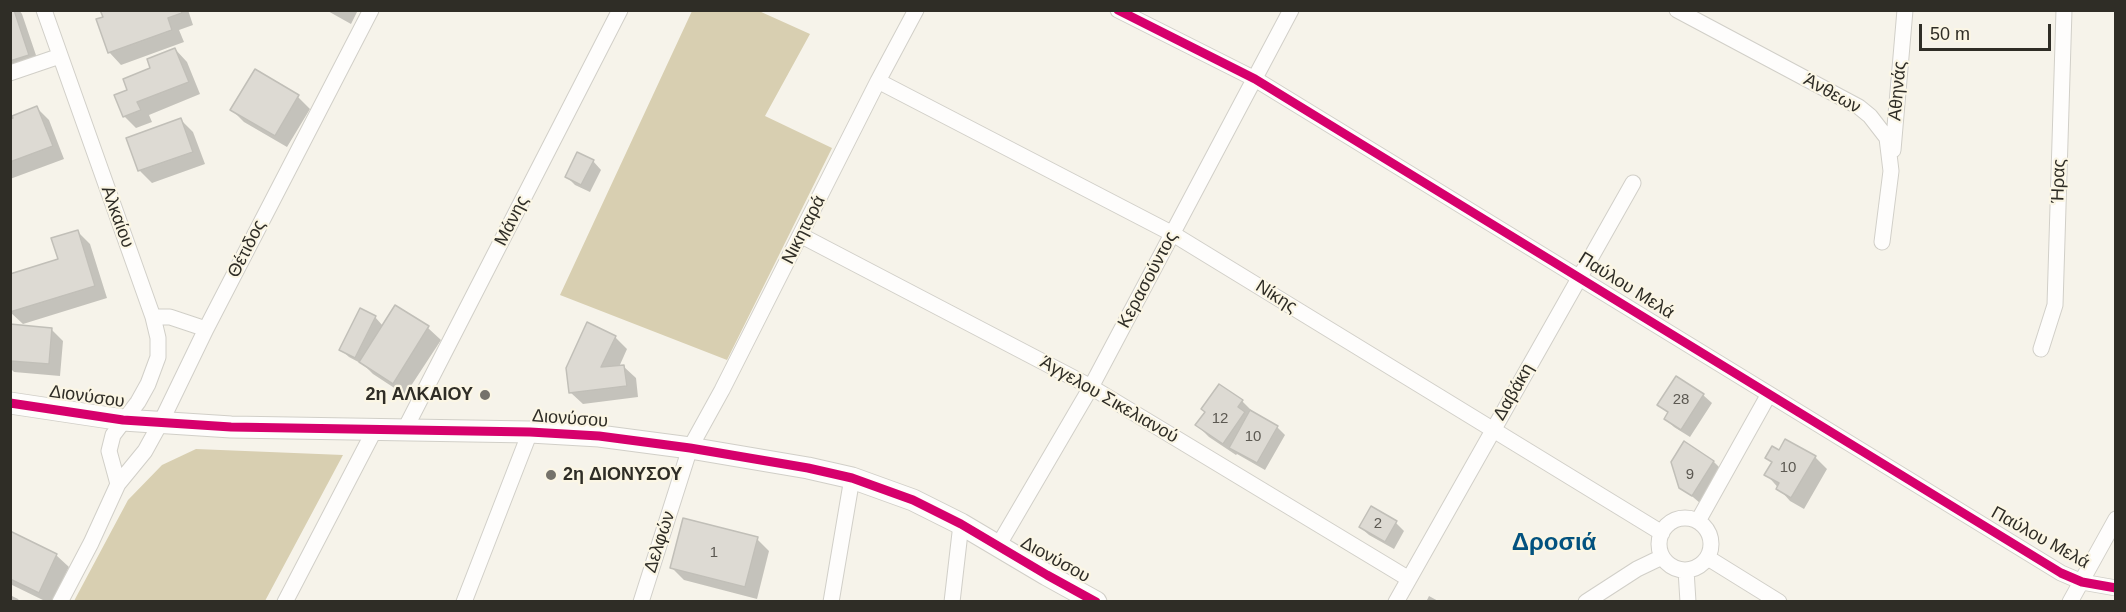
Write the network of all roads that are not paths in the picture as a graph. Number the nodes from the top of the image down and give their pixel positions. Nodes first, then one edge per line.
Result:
1 (44, 10) edge
2 (370, 10) edge
3 (620, 10) edge
4 (916, 10) edge
5 (1118, 10) edge
6 (1292, 10) edge
7 (1677, 10) edge
8 (1905, 10) edge
9 (2064, 10) edge
10 (60, 56) junction
11 (10, 73) edge
12 (1255, 79) junction
13 (879, 81) junction
14 (1891, 171) junction
15 (1633, 183) dead end
16 (1173, 234) junction
17 (801, 236) junction
18 (1882, 242) dead end
19 (1580, 277) junction
20 (153, 318) junction
21 (206, 330) junction
22 (2041, 349) dead end
23 (1091, 387) junction
24 (1769, 394) junction
25 (10, 403) edge
26 (123, 420) junction
27 (161, 422) junction
28 (1493, 430) junction
29 (374, 431) junction
30 (405, 431) junction
31 (530, 432) junction
32 (690, 448) junction
33 (852, 478) junction
34 (118, 484) junction
35 (2115, 519) edge
36 (1698, 521) junction
37 (961, 524) junction
38 (1662, 533) junction
39 (998, 546) junction
40 (1662, 556) junction
41 (1708, 558) junction
42 (1686, 570) junction
43 (1409, 579) junction
44 (2082, 582) junction
45 (2115, 588) edge
46 (60, 602) edge
47 (285, 602) edge
48 (464, 602) edge
49 (641, 602) edge
50 (831, 602) edge
51 (952, 602) edge
52 (1096, 602) edge
53 (1396, 602) edge
54 (1586, 602) edge
55 (1688, 602) edge
56 (1779, 602) edge
57 (2070, 602) edge

1 - 10 street, Αλκαίου
2 - 21 street, Θέτιδος
3 - 30 street, Μάνης
4 - 13 street, Νικηταρά
5 - 12 street, Παύλου Μελά
6 - 12 street, Κερασούντος
7 - 14 street, Άνθεων
8 - 14 street, Αθηνάς
9 - 22 street, Ήρας
10 - 11 street
10 - 20 street, Αλκαίου
12 - 16 street, Κερασούντος
12 - 19 street, Παύλου Μελά
13 - 16 street, Νίκης
13 - 17 street, Νικηταρά
14 - 18 street, Άνθεων
15 - 19 street, Δαβάκη
16 - 23 street, Κερασούντος
16 - 28 street, Νίκης
17 - 23 street, Άγγελου Σικελιανού
17 - 32 street, Νικηταρά
19 - 24 street, Παύλου Μελά
19 - 28 street, Δαβάκη
20 - 21 street
20 - 26 street, Αλκαίου
21 - 27 street, Θέτιδος
23 - 39 street, Κερασούντος
23 - 43 street, Άγγελου Σικελιανού
24 - 36 street
24 - 44 street, Παύλου Μελά
25 - 26 main road, Διονύσου
26 - 27 main road, Διονύσου
26 - 34 street
27 - 29 main road, Διονύσου
27 - 34 street, Θέτιδος
28 - 38 street, Νίκης
28 - 43 street, Δαβάκη
29 - 30 main road, Διονύσου
29 - 47 street
30 - 31 main road, Διονύσου
31 - 32 main road, Διονύσου
31 - 48 street
32 - 33 main road, Διονύσου
32 - 49 street, Δελφών
33 - 37 main road, Διονύσου
33 - 50 street
34 - 46 street, Θέτιδος
35 - 44 street
36 - 38 street
36 - 41 street
37 - 39 main road, Διονύσου
37 - 51 street
38 - 40 street
39 - 52 main road, Διονύσου
40 - 42 street
40 - 54 street
41 - 42 street
41 - 56 street
42 - 55 street
43 - 53 street, Δαβάκη
44 - 45 street, Παύλου Μελά
44 - 57 street

